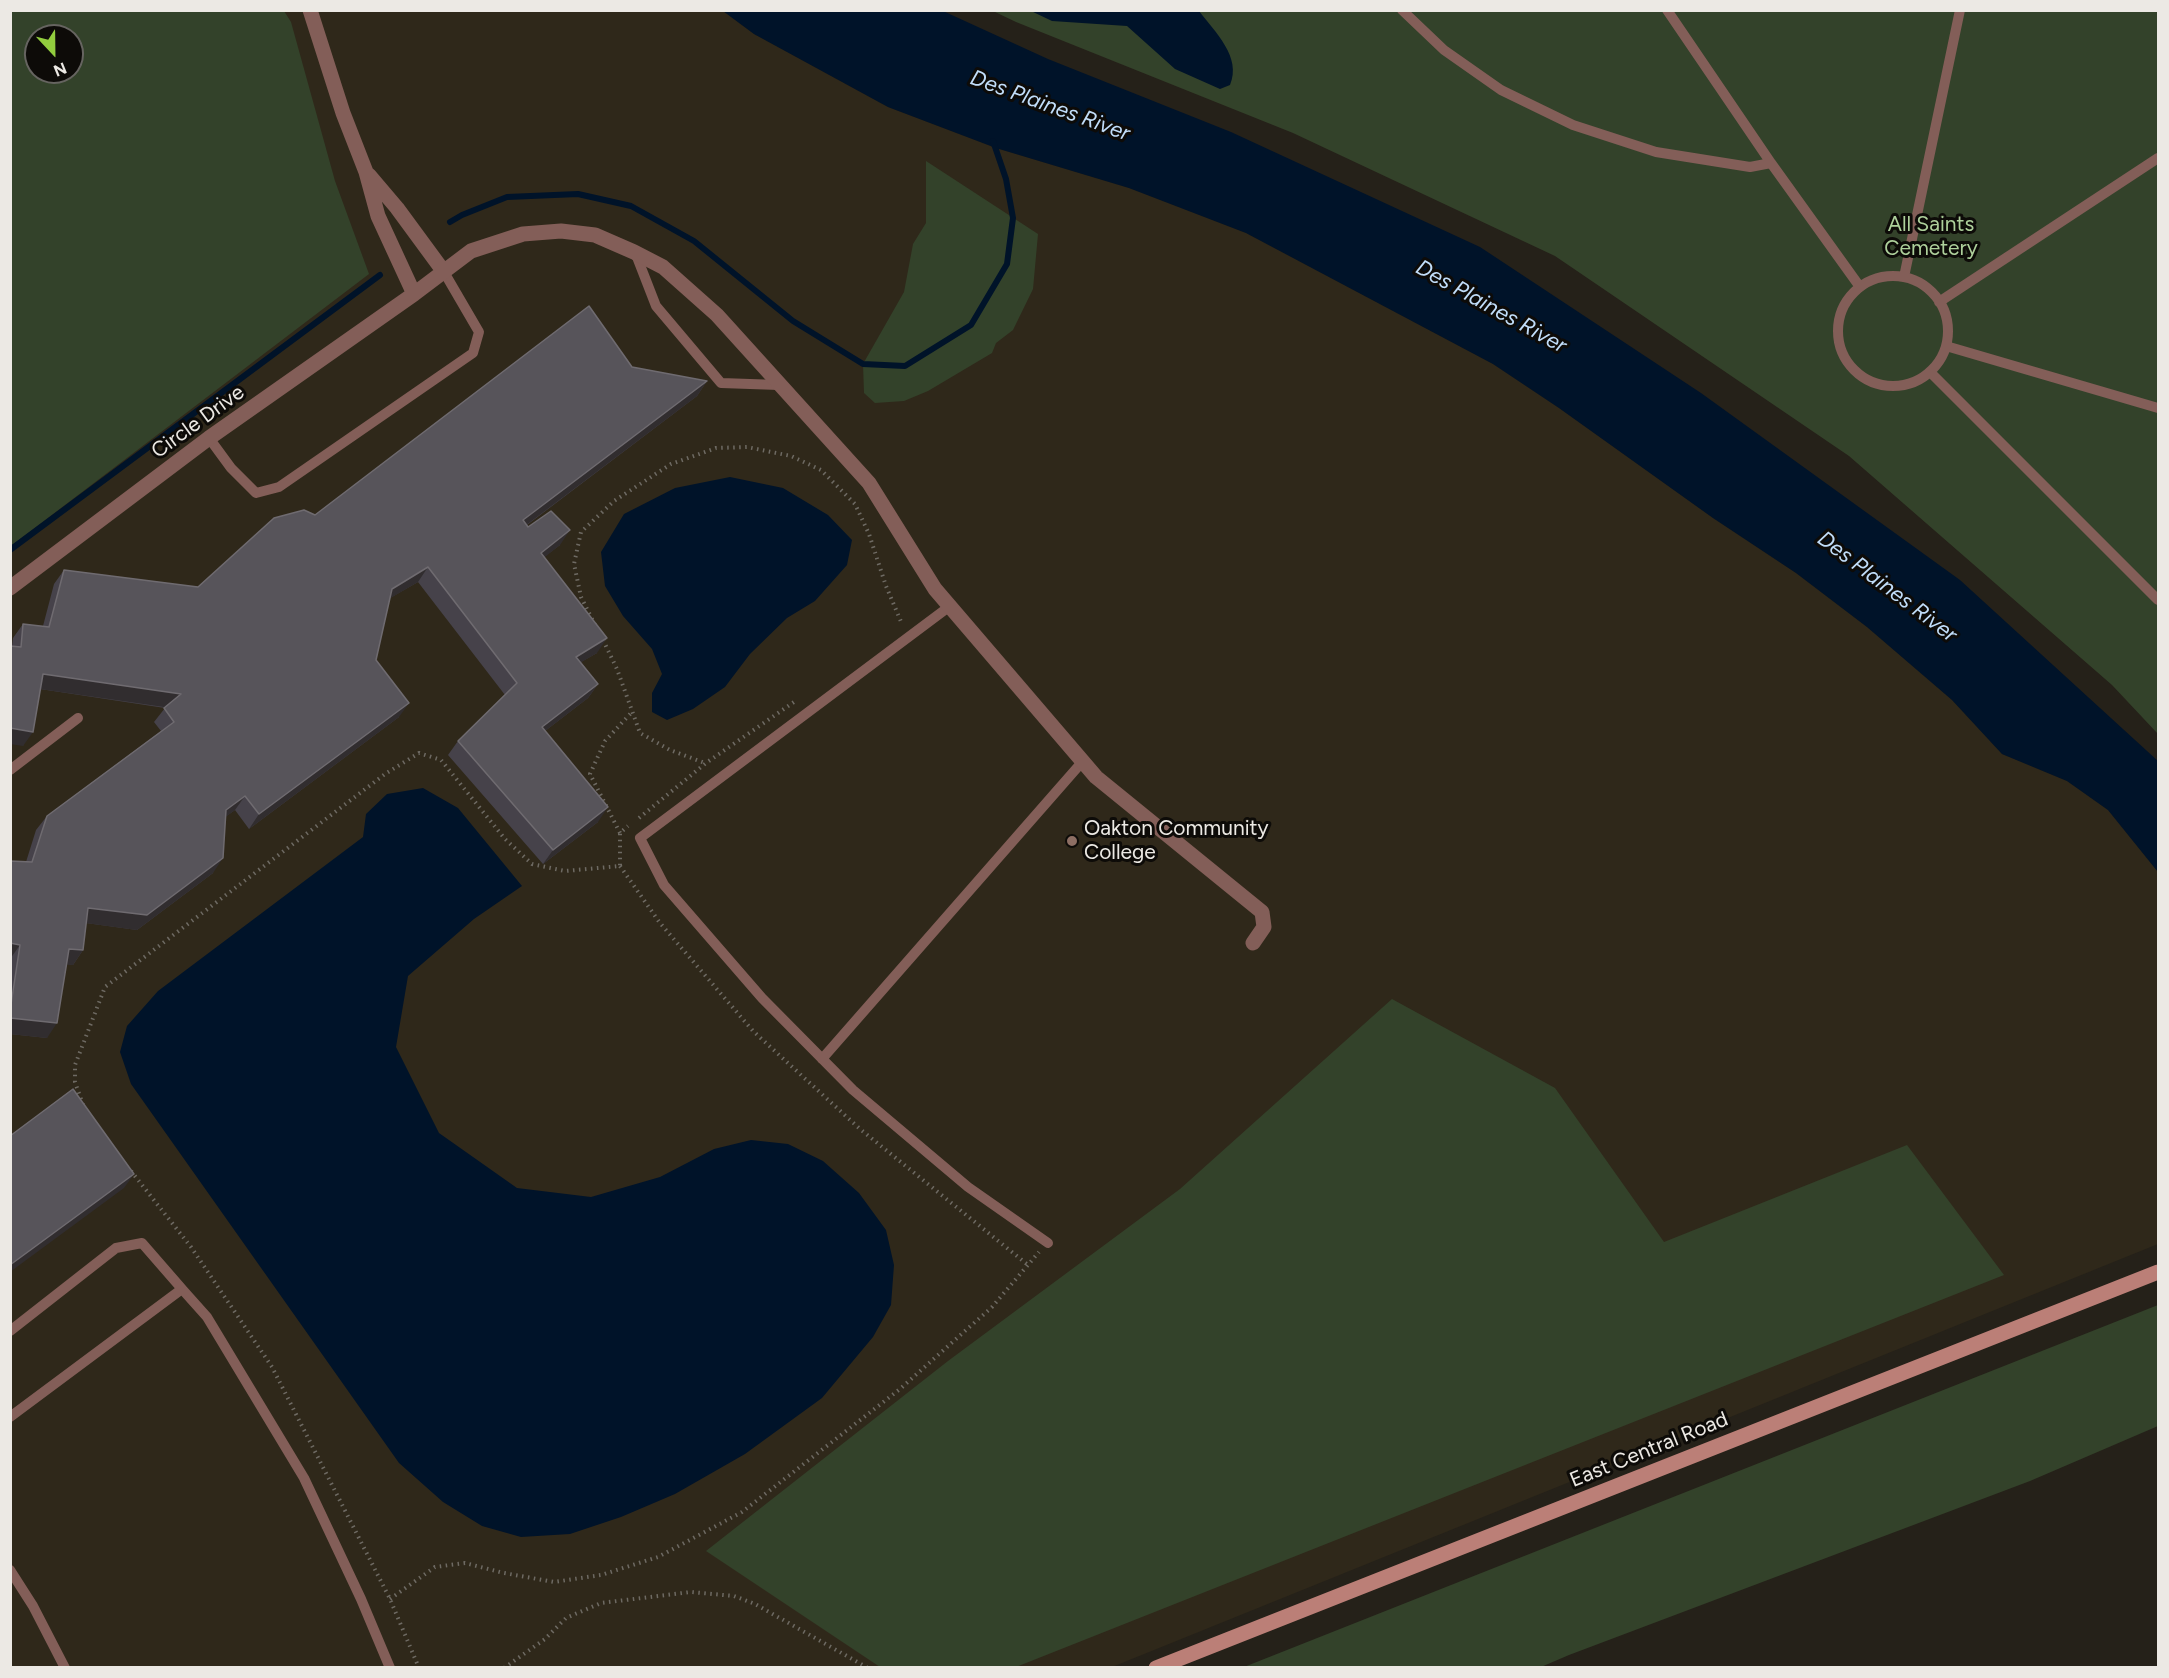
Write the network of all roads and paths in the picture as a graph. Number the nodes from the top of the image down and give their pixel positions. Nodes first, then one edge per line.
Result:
1 (310, 10) edge
2 (1402, 10) edge
3 (1667, 10) edge
4 (1960, 10) edge
5 (2158, 158) edge
6 (1772, 163) junction
7 (366, 172) junction
8 (634, 252) junction
9 (444, 272) junction
10 (1904, 277) junction
11 (1860, 287) junction
12 (414, 294) junction
13 (1940, 302) junction
14 (1946, 346) junction
15 (1930, 372) junction
16 (779, 386) junction
17 (2158, 408) edge
18 (209, 438) junction
19 (10, 588) edge
20 (2158, 600) edge
21 (950, 606) junction
22 (597, 628) edge
23 (908, 638) junction
24 (602, 639) edge
25 (794, 702) dead end
26 (632, 712) junction
27 (78, 718) dead end
28 (1083, 761) junction
29 (706, 763) junction
30 (10, 770) edge
31 (638, 819) dead end
32 (629, 826) dead end
33 (620, 833) junction
34 (620, 866) junction
35 (1253, 944) dead end
36 (822, 1059) junction
37 (86, 1115) edge
38 (128, 1168) edge
39 (1048, 1243) joint
40 (1028, 1265) junction
41 (2158, 1272) edge
42 (182, 1289) junction
43 (10, 1331) edge
44 (10, 1417) edge
45 (10, 1570) edge
46 (390, 1599) junction
47 (65, 1668) edge
48 (390, 1668) edge
49 (419, 1668) edge
50 (504, 1668) edge
51 (868, 1668) edge
52 (1156, 1668) edge

1 - 7 street
2 - 6 lane
3 - 6 lane
4 - 10 lane
5 - 13 lane
6 - 11 lane
7 - 9 street
7 - 12 street
8 - 9 street, Circle Drive
8 - 16 street, Circle Drive
8 - 16 lane
9 - 12 street, Circle Drive
9 - 18 lane
10 - 11 lane
10 - 13 lane
11 - 15 lane
12 - 18 street, Circle Drive
13 - 14 lane
14 - 15 lane
14 - 17 lane
15 - 20 lane
16 - 21 street, Circle Drive
18 - 19 street, Circle Drive
21 - 23 lane
21 - 28 street, Circle Drive
22 - 23 path
23 - 36 lane
24 - 26 path
25 - 29 path
26 - 29 path
26 - 33 path
27 - 30 lane
28 - 35 street, Circle Drive
28 - 36 lane
29 - 31 path
32 - 33 path
33 - 34 path
34 - 37 path
34 - 40 path
36 - 39 lane
38 - 46 path
39 - 40 path
40 - 46 path
41 - 52 main road, East Central Road
42 - 43 lane
42 - 44 lane
42 - 48 lane
45 - 47 lane
46 - 49 path
50 - 51 path

